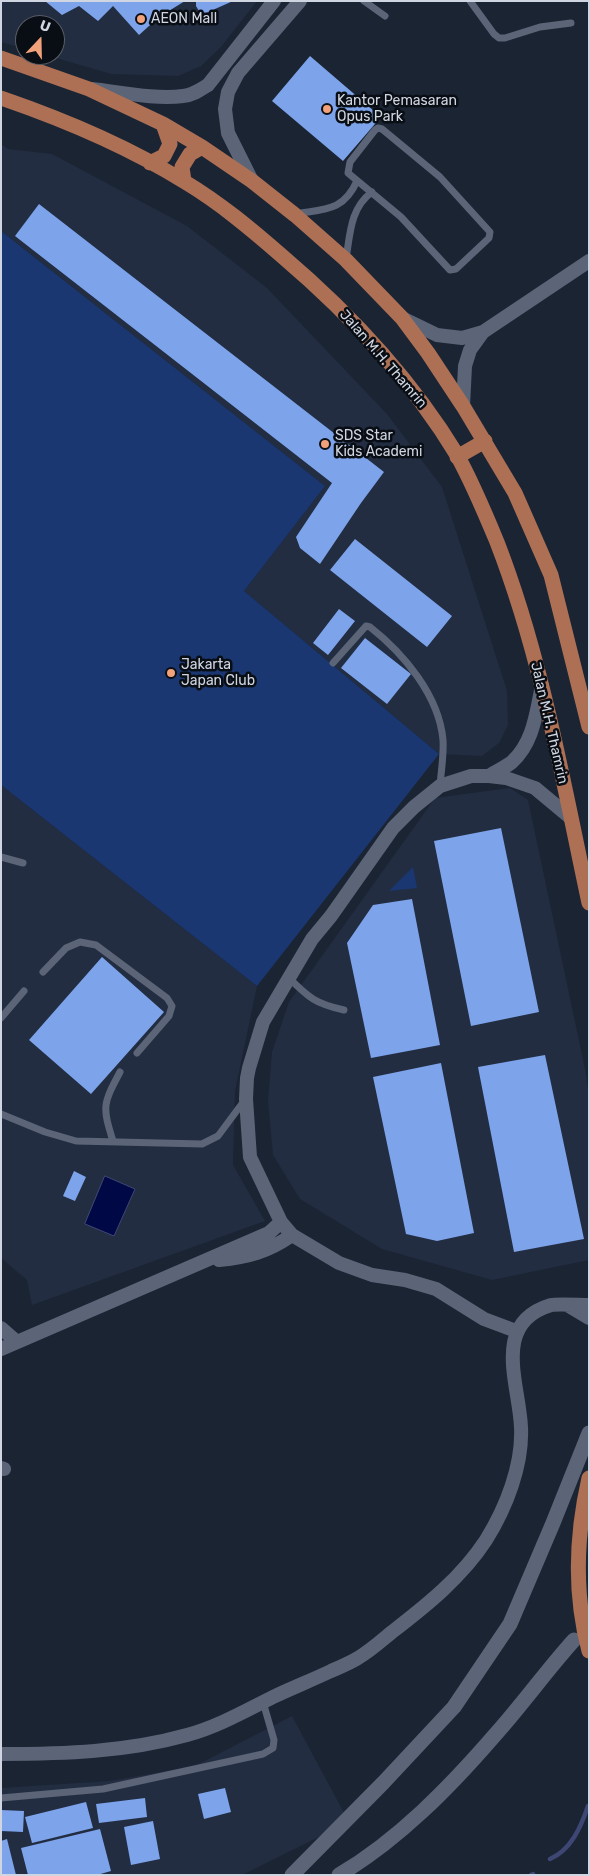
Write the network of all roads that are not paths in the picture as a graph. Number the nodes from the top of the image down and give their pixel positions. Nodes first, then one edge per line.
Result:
1 (274, 1) edge
2 (300, 1) edge
3 (364, 1) edge
4 (470, 1) edge
5 (385, 16) dead end
6 (571, 23) dead end
7 (1, 58) edge
8 (89, 89) junction
9 (1, 98) edge
10 (163, 124) junction
11 (202, 148) junction
12 (150, 162) junction
13 (184, 181) junction
14 (252, 181) junction
15 (357, 181) junction
16 (372, 192) junction
17 (295, 214) junction
18 (346, 260) junction
19 (589, 261) edge
20 (402, 318) junction
21 (483, 332) junction
22 (463, 406) junction
23 (485, 442) junction
24 (458, 457) junction
25 (333, 663) dead end
26 (542, 686) junction
27 (589, 727) edge
28 (489, 776) junction
29 (440, 786) junction
30 (571, 818) junction
31 (1, 856) edge
32 (22, 862) dead end
33 (589, 903) edge
34 (43, 972) dead end
35 (288, 978) junction
36 (24, 991) dead end
37 (344, 1010) dead end
38 (1, 1018) edge
39 (137, 1053) dead end
40 (120, 1072) dead end
41 (246, 1099) junction
42 (1, 1114) edge
43 (113, 1141) junction
44 (281, 1222) junction
45 (292, 1235) junction
46 (208, 1260) junction
47 (589, 1305) edge
48 (568, 1306) junction
49 (589, 1318) edge
50 (1, 1328) edge
51 (516, 1331) junction
52 (17, 1342) junction
53 (1, 1349) edge
54 (589, 1433) edge
55 (589, 1478) edge
56 (574, 1640) dead end
57 (589, 1651) edge
58 (263, 1702) junction
59 (1, 1754) edge
60 (1, 1798) edge
61 (292, 1875) edge
62 (339, 1875) edge

1 - 8 street
2 - 14 street
3 - 5 lane
4 - 6 lane
7 - 8 main road
8 - 10 main road
9 - 12 main road, Jalan M.H. Thamrin
10 - 11 main road
10 - 12 main road
11 - 13 main road
11 - 14 main road
12 - 13 main road, Jalan M.H. Thamrin
13 - 24 main road, Jalan M.H. Thamrin
14 - 17 main road
15 - 16 lane
15 - 16 lane
15 - 17 lane
16 - 18 lane
17 - 18 main road
18 - 20 main road
19 - 21 street
20 - 21 street
20 - 22 main road
21 - 22 street
22 - 23 main road
23 - 24 main road
23 - 27 main road
24 - 26 main road, Jalan M.H. Thamrin
25 - 29 lane
26 - 28 street
26 - 30 main road, Jalan M.H. Thamrin
28 - 29 street
28 - 30 street
29 - 35 street
30 - 33 main road, Jalan M.H. Thamrin
31 - 32 lane
34 - 39 lane
35 - 37 lane
35 - 41 street
36 - 38 lane
40 - 43 lane
41 - 43 lane
41 - 44 street
42 - 43 lane
44 - 45 street
44 - 46 street
45 - 46 street
45 - 51 street
46 - 52 street
47 - 48 street
48 - 49 street
48 - 51 street
50 - 52 street
51 - 58 street
52 - 53 street
54 - 61 main road
55 - 57 main road
56 - 62 main road
58 - 59 street
58 - 60 lane

